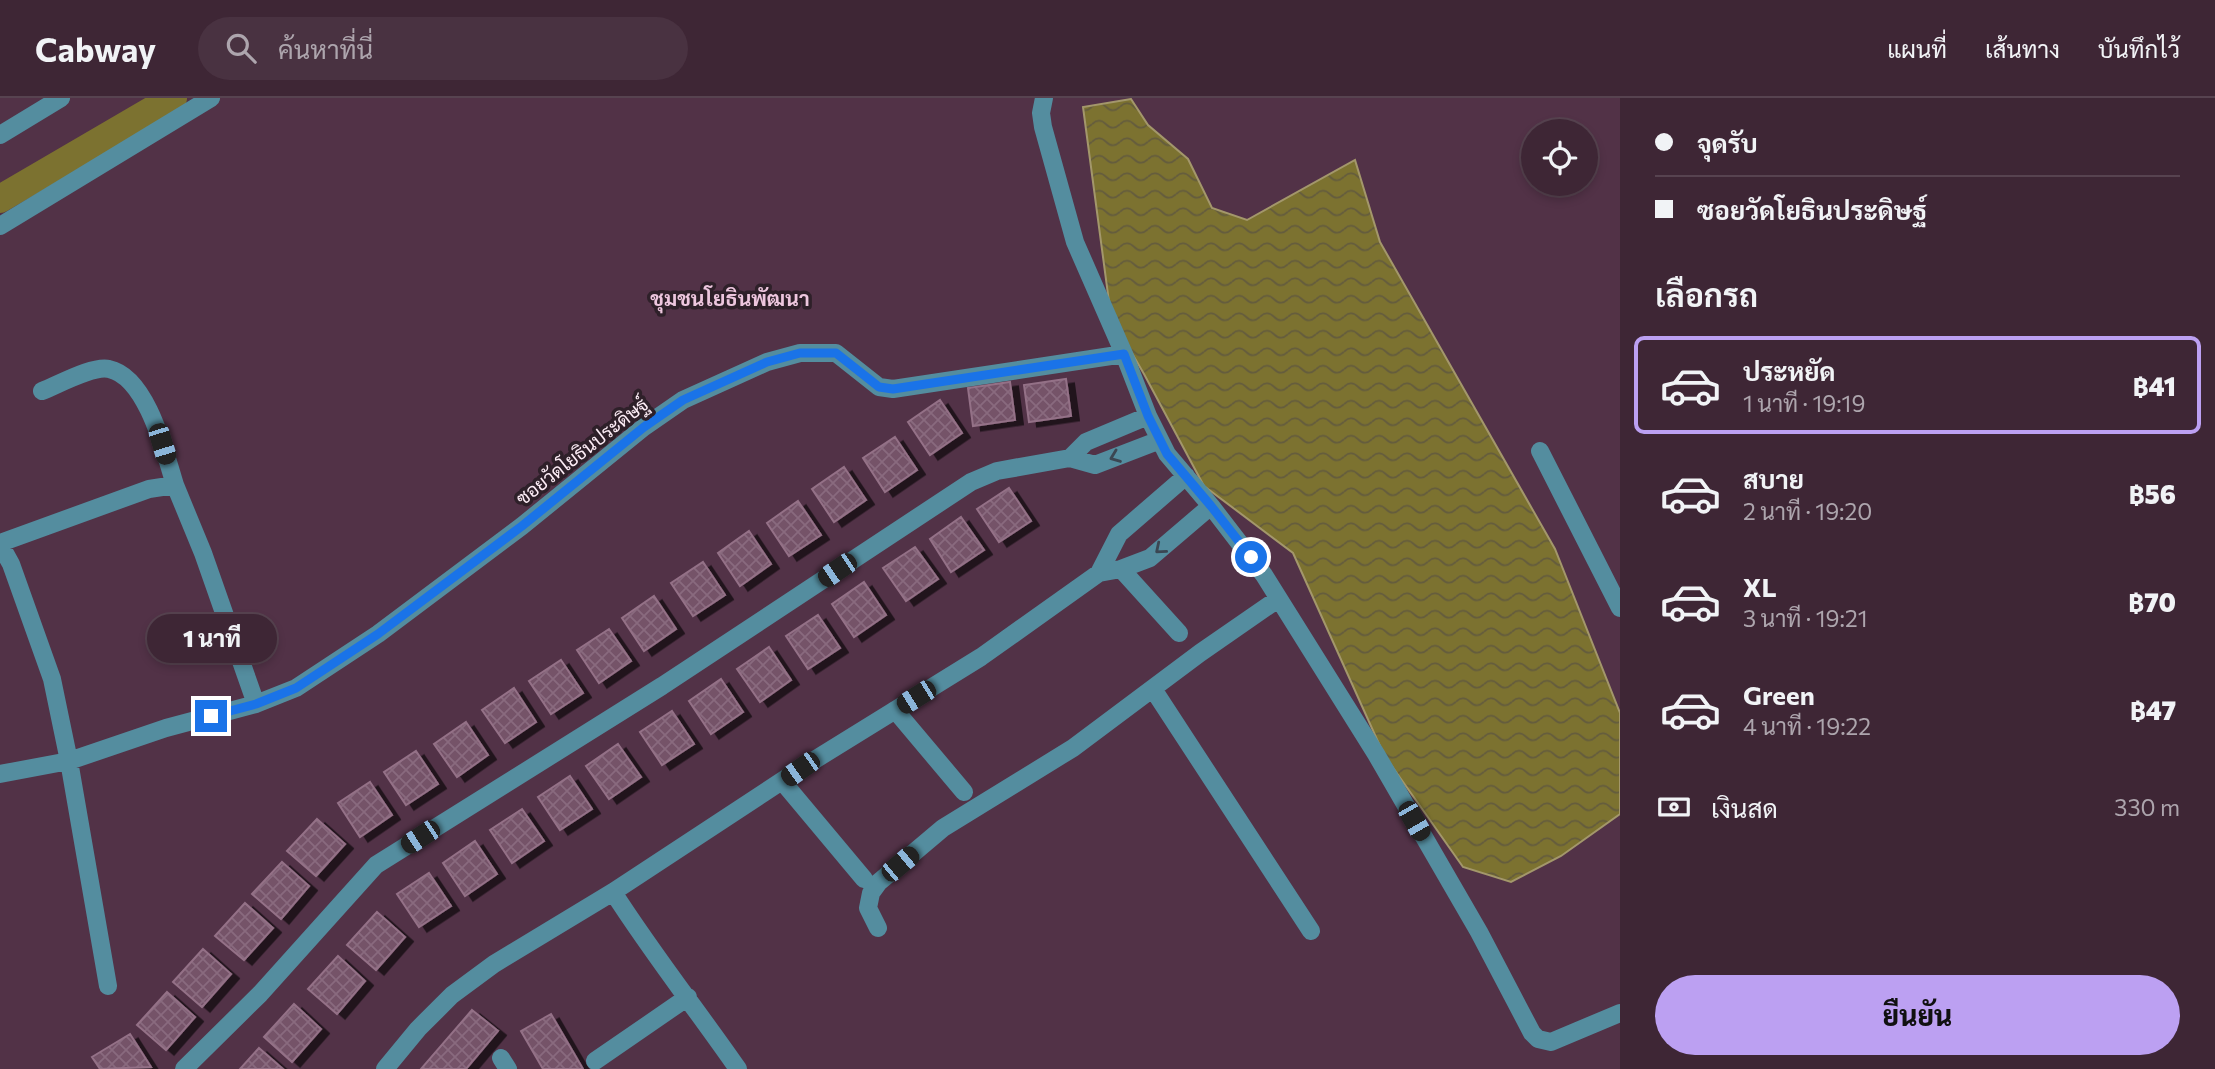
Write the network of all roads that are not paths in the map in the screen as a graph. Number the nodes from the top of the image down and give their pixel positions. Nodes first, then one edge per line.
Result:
1 (61, 98) edge
2 (211, 98) edge
3 (1044, 98) edge
4 (0, 135) edge
5 (0, 226) edge
6 (1124, 354) junction
7 (42, 391) dead end
8 (1148, 416) junction
9 (1160, 440) junction
10 (1540, 451) dead end
11 (1070, 458) junction
12 (1186, 476) junction
13 (175, 485) junction
14 (1211, 506) junction
15 (0, 543) edge
16 (6, 565) edge
17 (1121, 569) junction
18 (1099, 573) junction
19 (1278, 599) junction
20 (1620, 608) edge
21 (1180, 633) dead end
22 (1153, 689) junction
23 (256, 704) junction
24 (895, 710) junction
25 (69, 761) junction
26 (0, 774) edge
27 (782, 781) junction
28 (964, 792) dead end
29 (864, 879) dead end
30 (613, 892) junction
31 (878, 928) dead end
32 (1311, 931) dead end
33 (108, 986) dead end
34 (688, 997) junction
35 (1620, 1013) edge
36 (595, 1061) dead end
37 (184, 1069) edge
38 (385, 1069) edge
39 (738, 1069) edge

1 - 4 street
2 - 5 street
3 - 6 street
6 - 8 street
6 - 23 street, ซอยวัดโยธินประดิษฐ์
7 - 13 street
8 - 9 street
8 - 11 street
9 -> 11 street
9 - 12 street
10 - 20 street
11 - 37 street
12 - 14 street
12 - 18 street
13 - 15 street
13 - 23 street
14 -> 17 street
14 - 19 street
15 - 16 street
16 - 25 street
17 - 18 street
17 - 21 street
18 - 24 street
19 - 22 street
19 - 35 street
22 - 31 street
22 - 32 street
23 - 25 street, ซอยวัดโยธินประดิษฐ์
24 - 27 street
24 - 28 street
25 - 26 street, ซอยวัดโยธินประดิษฐ์
25 - 33 street
27 - 29 street
27 - 30 street
30 - 34 street
30 - 38 street
34 - 36 street
34 - 39 street

